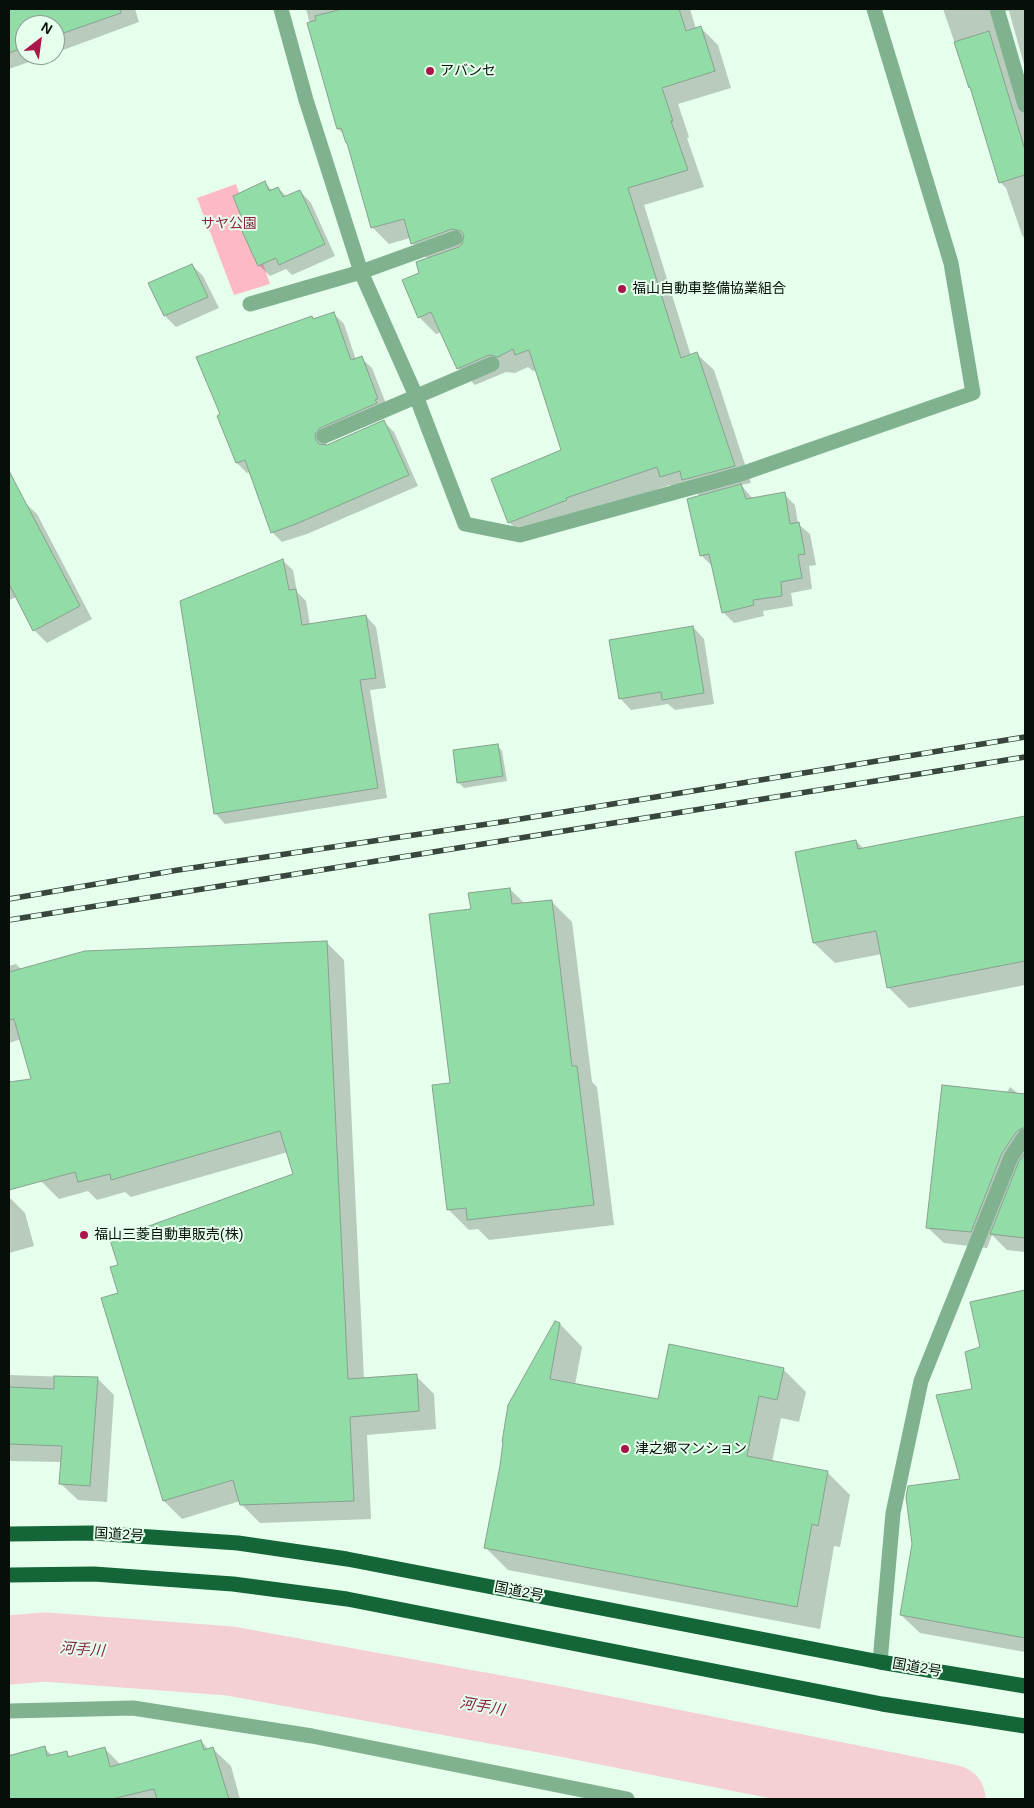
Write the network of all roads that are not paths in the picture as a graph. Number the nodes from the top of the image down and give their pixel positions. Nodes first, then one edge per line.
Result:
1 (281, 9) edge
2 (874, 9) edge
3 (997, 9) edge
4 (1025, 105) edge
5 (455, 238) dead end
6 (361, 272) junction
7 (250, 304) dead end
8 (492, 364) dead end
9 (416, 396) junction
10 (324, 436) dead end
11 (1025, 1136) edge
12 (9, 1534) edge
13 (9, 1575) edge
14 (880, 1662) junction
15 (1025, 1686) edge
16 (9, 1711) edge
17 (1025, 1726) edge
18 (627, 1799) edge

1 - 6 street
2 - 9 street
3 - 4 street
5 - 6 street
6 - 7 street
6 - 9 street
8 - 9 street
9 - 10 street
11 - 14 street
12 - 14 highway, 国道2号
13 - 17 highway
14 - 15 highway, 国道2号
16 - 18 street

